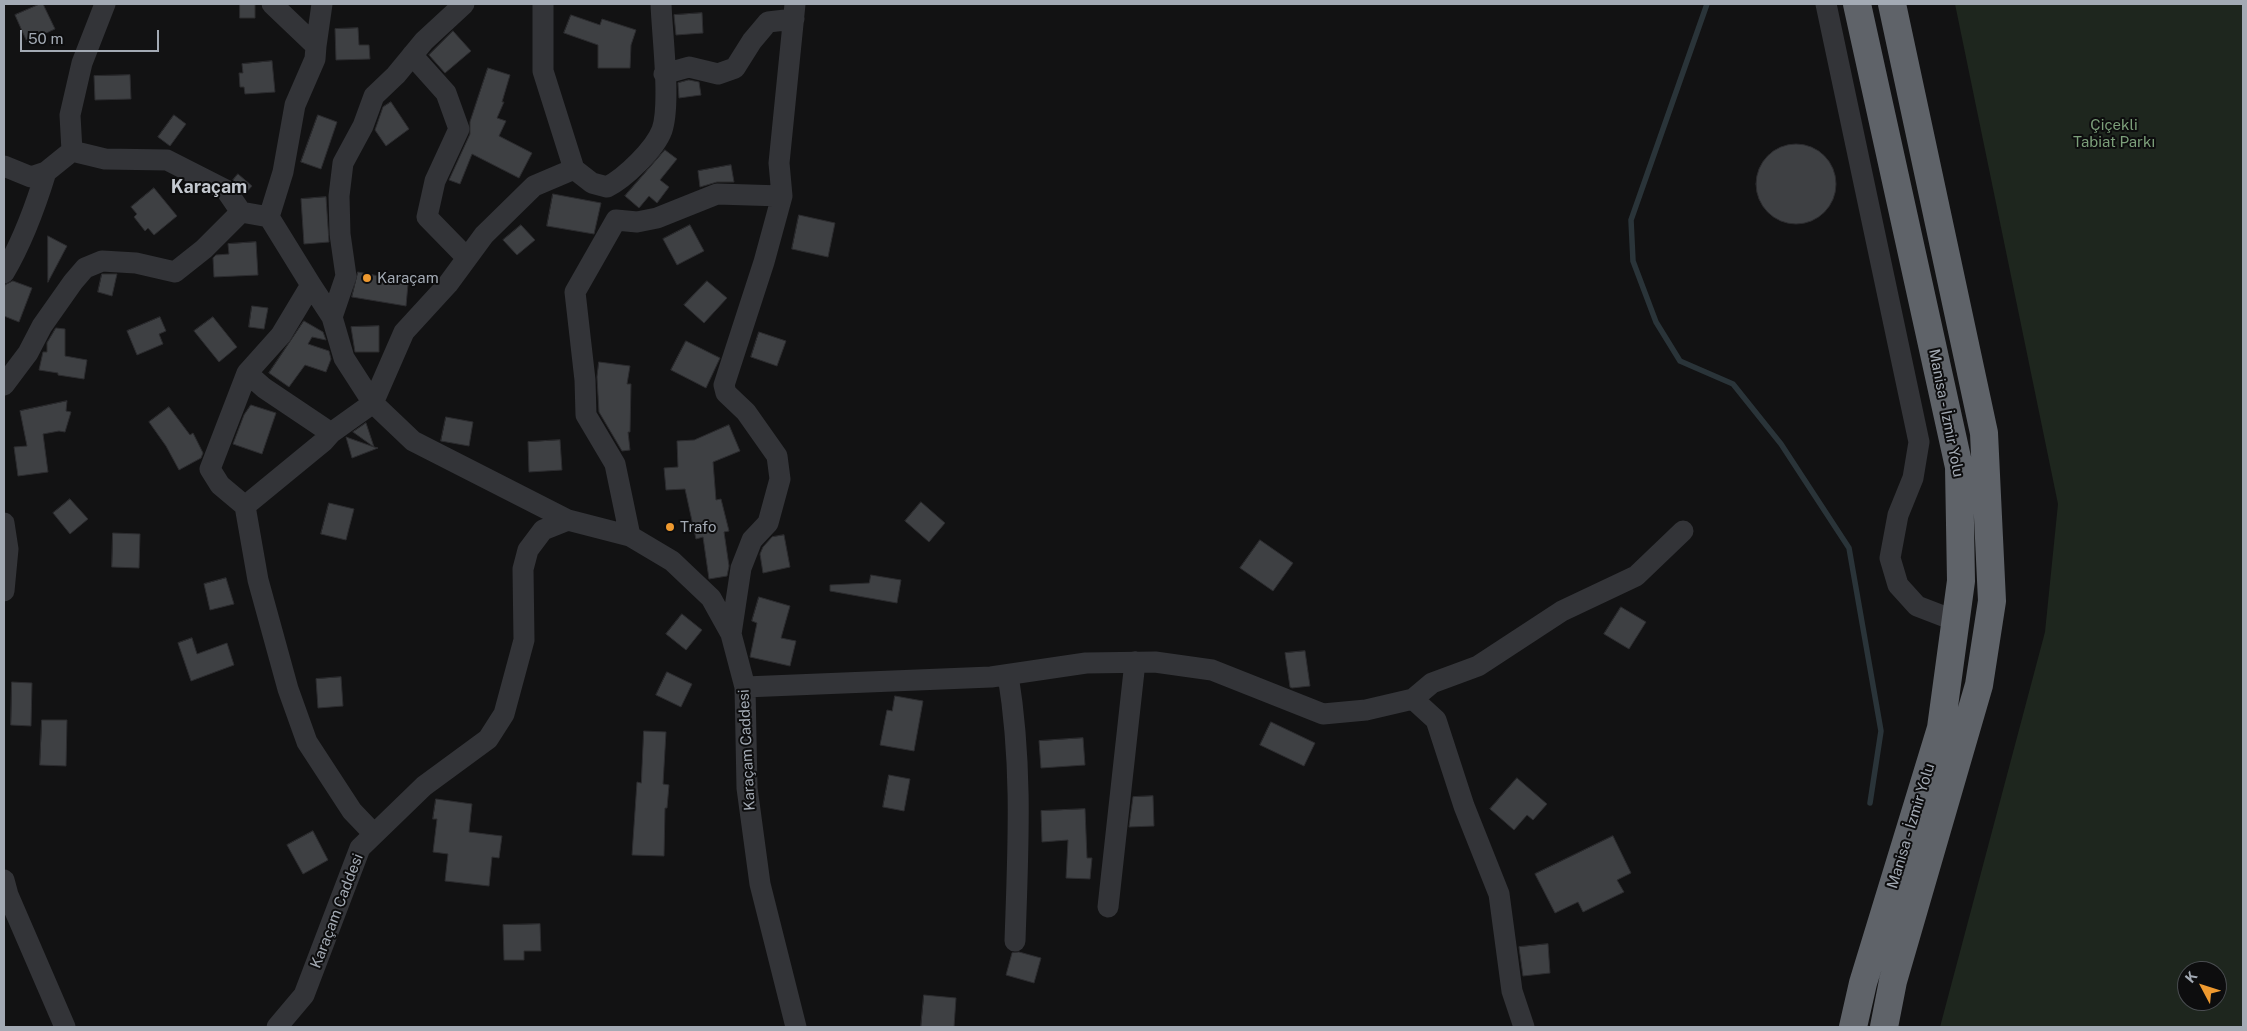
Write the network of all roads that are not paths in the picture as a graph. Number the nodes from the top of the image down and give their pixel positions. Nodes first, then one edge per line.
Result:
1 (105, 4) edge
2 (272, 4) edge
3 (322, 4) edge
4 (464, 4) edge
5 (543, 4) edge
6 (661, 4) edge
7 (1826, 4) edge
8 (1857, 4) edge
9 (1892, 4) edge
10 (794, 12) edge
11 (316, 46) junction
12 (412, 56) junction
13 (664, 74) junction
14 (72, 151) junction
15 (4, 166) edge
16 (574, 168) junction
17 (46, 172) junction
18 (620, 181) junction
19 (782, 196) junction
20 (241, 212) junction
21 (269, 217) junction
22 (616, 220) junction
23 (467, 258) junction
24 (4, 274) edge
25 (310, 285) junction
26 (332, 318) junction
27 (247, 373) junction
28 (4, 385) edge
29 (372, 403) junction
30 (331, 433) junction
31 (245, 506) junction
32 (568, 520) junction
33 (4, 523) edge
34 (1683, 531) dead end
35 (630, 536) junction
36 (4, 591) edge
37 (1956, 621) junction
38 (731, 634) junction
39 (1136, 662) junction
40 (1008, 674) junction
41 (745, 687) junction
42 (1413, 699) junction
43 (374, 834) junction
44 (4, 880) edge
45 (1108, 907) dead end
46 (1015, 941) dead end
47 (65, 1027) edge
48 (277, 1027) edge
49 (796, 1027) edge
50 (1524, 1027) edge
51 (1853, 1027) edge
52 (1884, 1027) edge

1 - 14 street
2 - 11 street
3 - 11 street
4 - 12 street
5 - 16 street
6 - 13 street
7 - 37 street
8 - 37 highway, Manisa - İzmir Yolu
9 - 52 highway, Manisa - İzmir Yolu
10 - 13 street
10 - 19 street
11 - 21 street
12 - 23 street
12 - 26 street
13 - 18 street
14 - 17 street
14 - 20 street
15 - 17 street
16 - 18 street
16 - 23 street
17 - 24 street
18 - 22 street
19 - 22 street
19 - 38 street
20 - 21 street
20 - 28 street
21 - 25 street
22 - 35 street
23 - 29 street
25 - 26 street
25 - 27 street
26 - 29 street
27 - 30 street
27 - 31 street
29 - 30 street
29 - 32 street
30 - 31 street
31 - 43 street
32 - 35 street, Karaçam Caddesi
32 - 43 street, Karaçam Caddesi
33 - 36 street
34 - 42 street
35 - 38 street, Karaçam Caddesi
37 - 51 highway, Manisa - İzmir Yolu
38 - 41 street, Karaçam Caddesi
39 - 40 street
39 - 42 street
39 - 45 street
40 - 41 street
40 - 46 street
41 - 49 street, Karaçam Caddesi
42 - 50 street
43 - 48 street, Karaçam Caddesi
44 - 47 street

